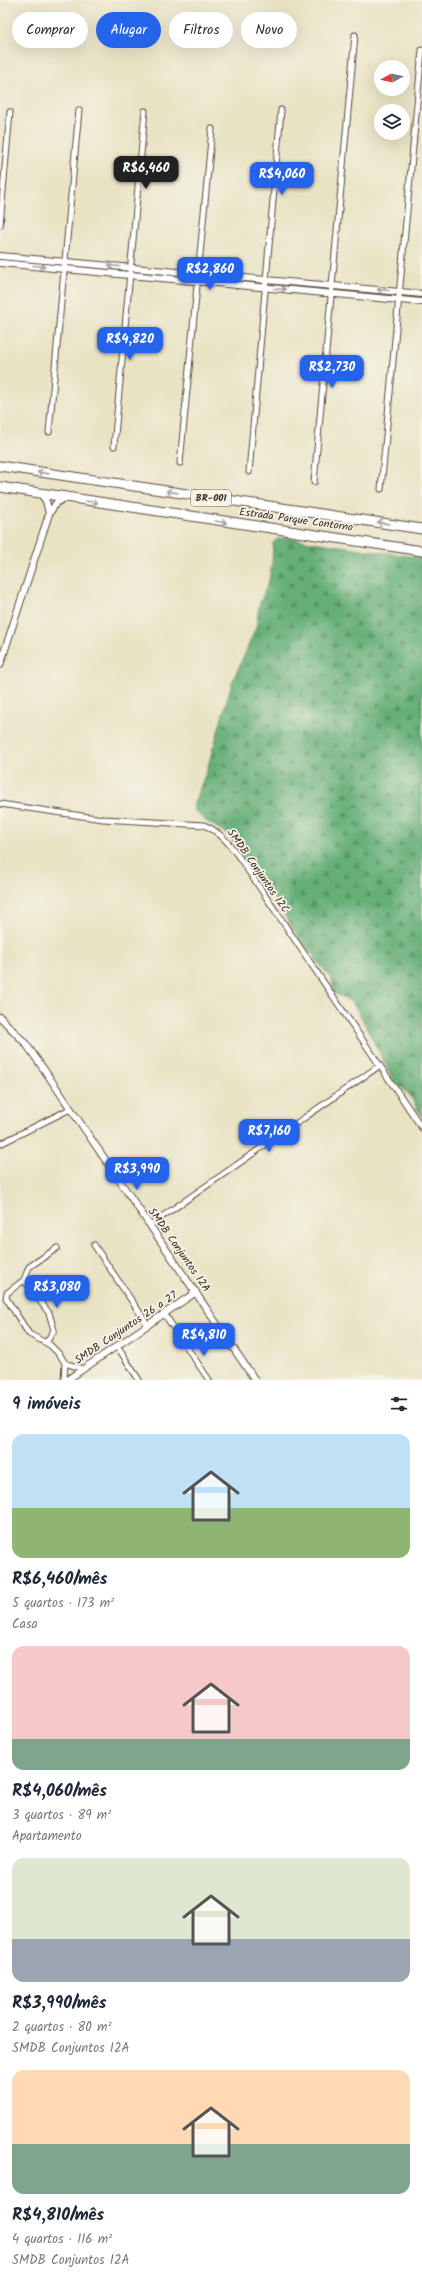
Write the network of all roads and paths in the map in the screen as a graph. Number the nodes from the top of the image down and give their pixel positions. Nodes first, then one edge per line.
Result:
1 (355, 35) dead end
2 (422, 50) edge
3 (79, 110) dead end
4 (281, 110) dead end
5 (145, 111) dead end
6 (10, 112) dead end
7 (212, 128) dead end
8 (0, 225) edge
9 (0, 256) edge
10 (64, 262) junction
11 (0, 263) edge
12 (131, 268) junction
13 (64, 269) junction
14 (198, 274) junction
15 (130, 275) junction
16 (266, 280) junction
17 (197, 281) junction
18 (333, 286) junction
19 (265, 287) junction
20 (399, 292) junction
21 (332, 293) junction
22 (422, 294) edge
23 (398, 300) junction
24 (422, 302) edge
25 (49, 432) dead end
26 (114, 446) dead end
27 (180, 463) dead end
28 (0, 466) edge
29 (249, 472) dead end
30 (314, 482) dead end
31 (0, 487) edge
32 (381, 489) dead end
33 (40, 493) junction
34 (65, 498) junction
35 (49, 514) junction
36 (422, 529) edge
37 (422, 551) edge
38 (0, 665) edge
39 (0, 804) edge
40 (0, 1017) edge
41 (379, 1066) junction
42 (70, 1109) junction
43 (422, 1128) edge
44 (0, 1144) edge
45 (150, 1225) junction
46 (94, 1245) dead end
47 (57, 1248) dead end
48 (24, 1280) junction
49 (196, 1292) junction
50 (165, 1315) junction
51 (148, 1325) junction
52 (46, 1343) junction
53 (117, 1346) junction
54 (65, 1363) junction
55 (83, 1369) junction
56 (66, 1380) edge
57 (139, 1380) edge
58 (209, 1380) edge
59 (256, 1380) edge

1 - 18 street
2 - 20 street
3 - 10 street
4 - 16 street
5 - 12 street
6 - 8 street
7 - 14 street
9 - 10 street
12 -> 10 street
10 - 13 street
11 -> 13 street
12 - 14 street
12 - 15 street
13 - 15 street
13 - 25 street
14 - 16 street
14 - 17 street
15 - 17 street
15 - 26 street
16 - 18 street
16 - 19 street
17 - 19 street
17 - 27 street
20 -> 18 street
18 - 21 street
19 -> 21 street
19 - 29 street
20 - 22 street
20 - 23 street
21 - 23 street
21 - 30 street
23 - 24 street
23 - 32 street
36 -> 28 highway, Estrada Parque Contorno / BR-001
31 - 33 highway, Estrada Parque Contorno / BR-001
33 - 34 highway, Estrada Parque Contorno / BR-001
33 - 35 street
34 - 35 street
34 -> 37 highway, Estrada Parque Contorno / BR-001
35 - 38 street
39 - 41 street, SMDB Conjuntos 12C
40 - 42 street, SMDB Conjuntos 12A
41 - 43 street, SMDB Conjuntos 12C
41 - 45 street
42 - 44 street
42 - 45 street, SMDB Conjuntos 12A
45 - 49 street, SMDB Conjuntos 12A
46 - 51 street
47 - 48 street
48 - 52 street
48 - 52 street
49 - 50 street, SMDB Conjuntos 26 a 27
49 - 59 street, SMDB Conjuntos 12A
50 - 51 street, SMDB Conjuntos 26 a 27
50 - 58 street
51 - 53 street, SMDB Conjuntos 26 a 27
52 - 54 street
53 - 55 street, SMDB Conjuntos 26 a 27
53 - 57 street
54 - 55 street
54 - 56 street
55 - 56 street, SMDB Conjuntos 26 a 27

